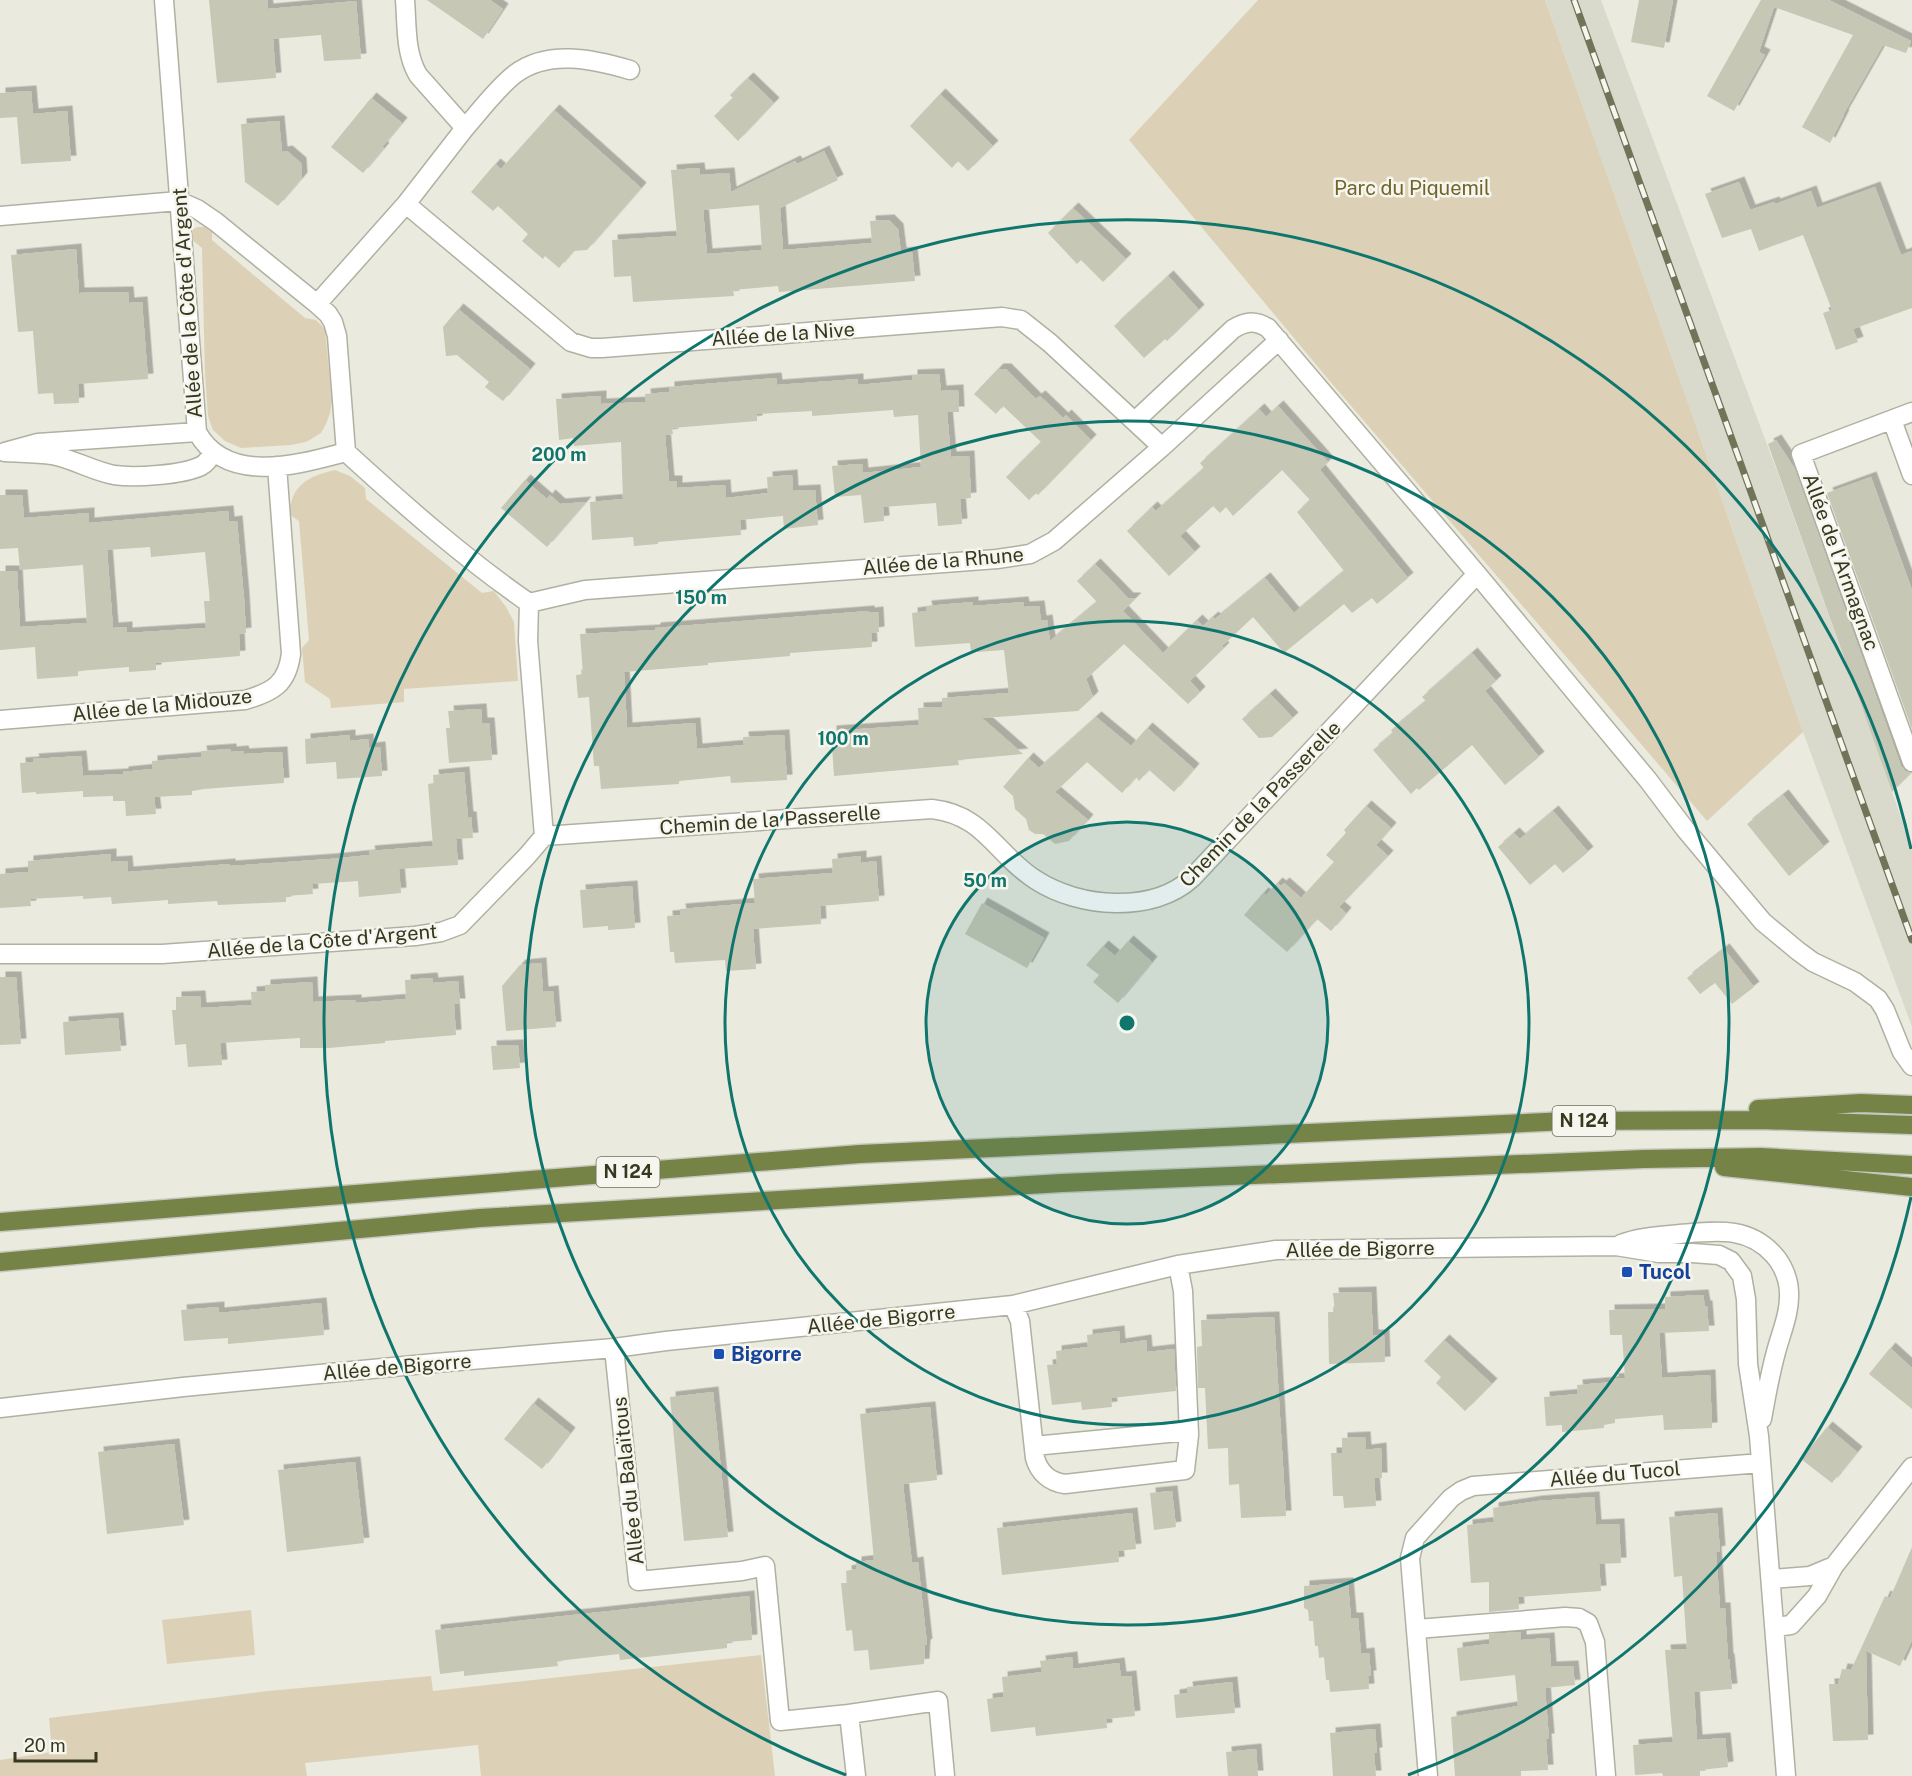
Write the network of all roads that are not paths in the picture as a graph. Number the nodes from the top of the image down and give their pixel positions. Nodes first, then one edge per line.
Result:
1 (164, 0) edge
2 (405, 0) edge
3 (630, 70) dead end
4 (465, 128) junction
5 (179, 201) junction
6 (406, 204) junction
7 (0, 216) edge
8 (317, 304) junction
9 (1279, 340) junction
10 (1912, 412) edge
11 (1892, 420) junction
12 (1135, 421) junction
13 (197, 432) junction
14 (1162, 447) junction
15 (3, 452) edge
16 (213, 452) junction
17 (346, 452) junction
18 (277, 466) junction
19 (1912, 475) edge
20 (1477, 574) junction
21 (529, 603) junction
22 (0, 720) edge
23 (1912, 762) edge
24 (544, 836) junction
25 (0, 954) edge
26 (1912, 1066) edge
27 (1912, 1106) edge
28 (1567, 1121) junction
29 (1912, 1125) edge
30 (1644, 1159) junction
31 (1912, 1165) edge
32 (1912, 1187) edge
33 (0, 1222) edge
34 (1616, 1246) junction
35 (0, 1262) edge
36 (1178, 1265) junction
37 (1013, 1305) junction
38 (614, 1348) junction
39 (0, 1408) edge
40 (1189, 1431) junction
41 (1759, 1436) junction
42 (1034, 1446) junction
43 (1761, 1463) junction
44 (1912, 1467) edge
45 (1834, 1566) junction
46 (1771, 1579) junction
47 (1774, 1627) junction
48 (1417, 1629) junction
49 (849, 1714) junction
50 (856, 1776) edge
51 (945, 1776) edge
52 (1428, 1776) edge
53 (1606, 1776) edge
54 (1785, 1776) edge

1 - 5 street, Allée de la Côte d'Argent
2 - 4 street
3 - 4 street
4 - 6 street
5 - 7 street
5 - 8 street
5 - 13 street, Allée de la Côte d'Argent
6 - 8 street
6 - 12 street, Allée de la Nive
8 - 17 street
9 - 12 street
9 - 14 street, Allée de la Rhune
9 - 20 street
10 - 11 street, Allée de l'Armagnac
11 - 19 street
11 - 23 street, Allée de l'Armagnac
12 - 14 street, Allée de la Nive
13 - 15 street
13 - 16 street, Allée de la Côte d'Argent
14 - 21 street, Allée de la Rhune
15 - 16 street
16 - 18 street, Allée de la Côte d'Argent
17 - 18 street, Allée de la Côte d'Argent
17 - 21 street
18 - 22 street, Allée de la Midouze
20 - 24 street, Chemin de la Passerelle
20 - 26 street
21 - 24 street
24 - 25 street, Allée de la Côte d'Argent
27 - 28 highway
28 - 29 highway, N 124
28 - 33 highway, N 124
30 - 31 highway, N 124
30 - 32 highway
30 - 35 highway, N 124
34 - 36 street, Allée de Bigorre
34 - 41 street, Allée de Bigorre
34 - 41 street, Allée de Bigorre
36 - 37 street, Allée de Bigorre
36 - 40 street
37 - 38 street, Allée de Bigorre
37 - 42 street
38 - 39 street, Allée de Bigorre
38 - 49 street, Allée du Balaïtous
40 - 42 street
40 - 42 street
41 - 43 street, Allée de Bigorre
43 - 46 street
43 - 48 street, Allée du Tucol
44 - 45 street
45 - 46 street
45 - 47 street
46 - 47 street
47 - 54 street
48 - 52 street, Allée du Tucol
48 - 53 street
49 - 50 street
49 - 51 street

